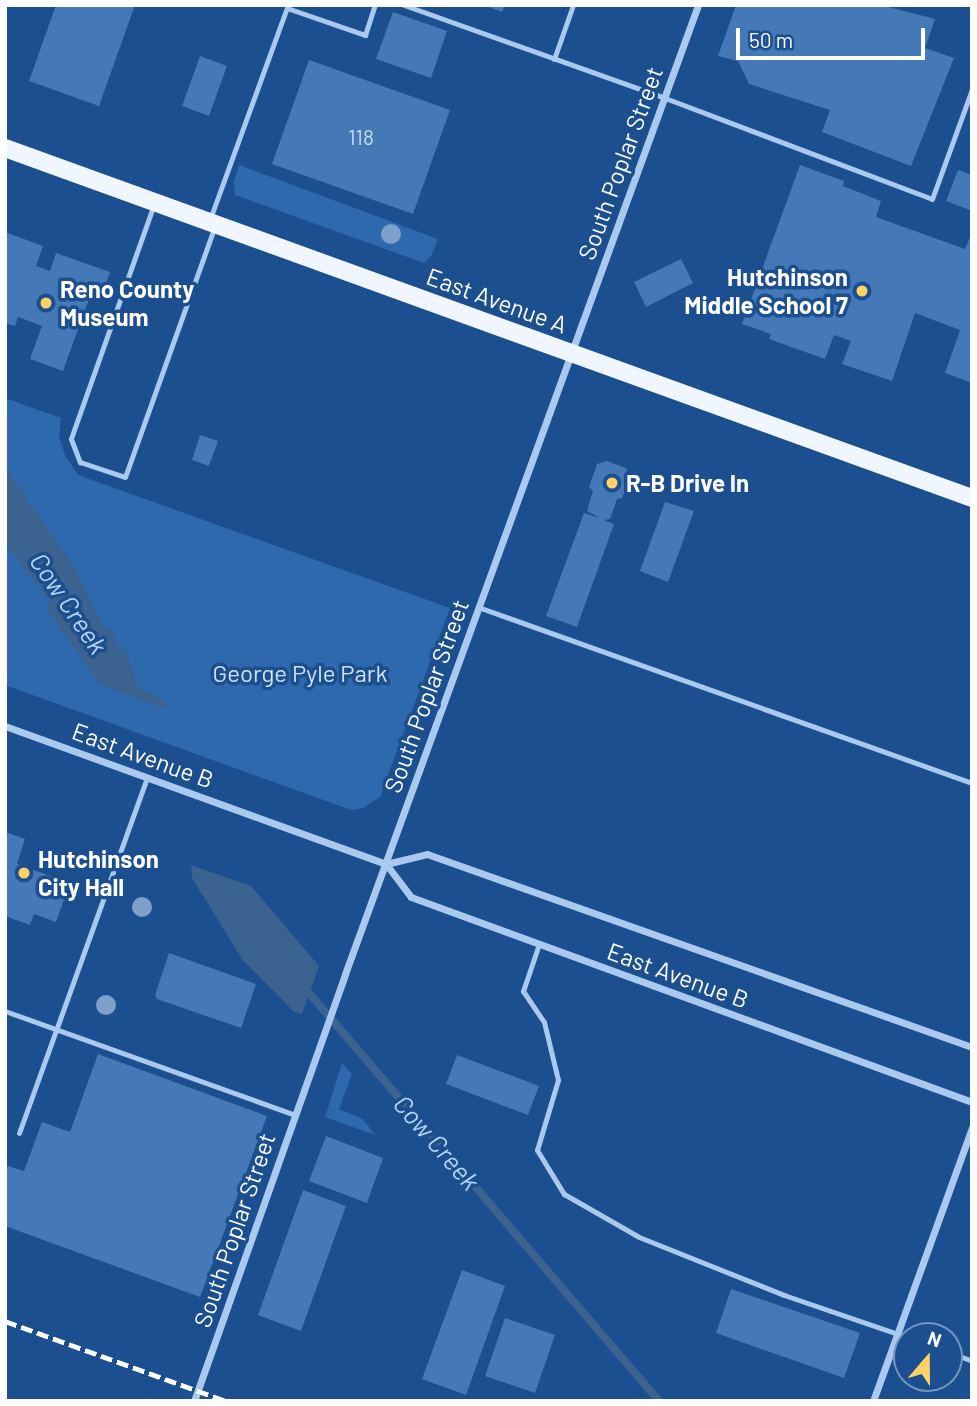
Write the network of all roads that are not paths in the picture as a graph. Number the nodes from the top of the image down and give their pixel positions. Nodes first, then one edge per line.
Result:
1 (375, 5) edge
2 (404, 5) edge
3 (573, 5) edge
4 (698, 5) edge
5 (288, 6) edge
6 (554, 59) junction
7 (972, 89) edge
8 (665, 98) junction
9 (5, 148) edge
10 (155, 201) junction
11 (212, 223) junction
12 (571, 353) junction
13 (972, 498) edge
14 (478, 607) junction
15 (5, 726) edge
16 (147, 778) junction
17 (972, 783) edge
18 (386, 864) junction
19 (539, 944) junction
20 (5, 1011) edge
21 (56, 1029) junction
22 (972, 1047) edge
23 (972, 1102) edge
24 (295, 1115) junction
25 (972, 1127) edge
26 (19, 1133) dead end
27 (900, 1322) edge
28 (893, 1332) edge
29 (893, 1342) edge
30 (194, 1401) edge
31 (873, 1401) edge

1 - 5 lane
2 - 6 lane
3 - 6 lane
4 - 8 street, South Poplar Street
5 - 11 lane
6 - 8 lane
7 - 8 lane
8 - 12 street, South Poplar Street
9 - 10 main road, East Avenue A
10 - 11 main road, East Avenue A
10 - 11 lane
11 - 12 main road, East Avenue A
12 - 13 main road, East Avenue A
12 - 14 street, South Poplar Street
14 - 17 lane
14 - 18 street, South Poplar Street
15 - 16 street, East Avenue B
16 - 18 street, East Avenue B
16 - 21 lane
18 - 19 street, East Avenue B
18 - 22 street, East Avenue B
18 - 24 street, South Poplar Street
19 - 23 street, East Avenue B
19 - 28 lane
20 - 21 lane
21 - 24 lane
21 - 26 lane
24 - 30 street, South Poplar Street
25 - 27 street
29 - 31 street

